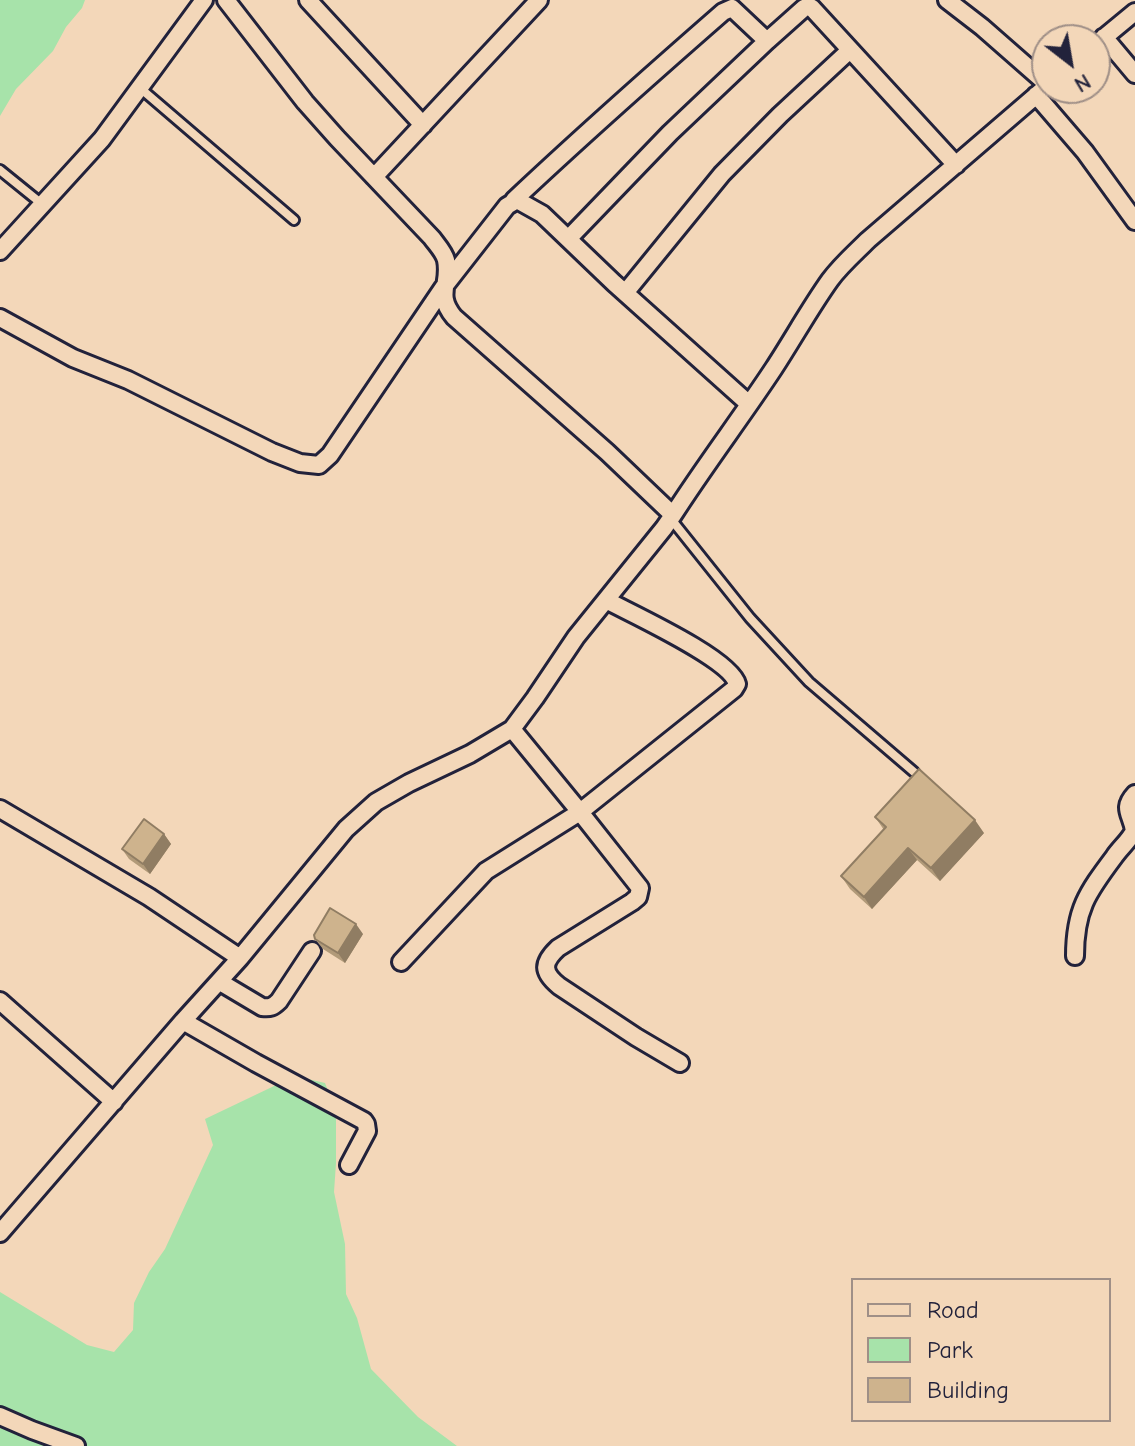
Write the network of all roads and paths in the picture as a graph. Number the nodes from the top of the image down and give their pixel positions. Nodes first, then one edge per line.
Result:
1 (204, 0) edge
2 (226, 0) edge
3 (308, 0) edge
4 (539, 0) edge
5 (947, 0) edge
6 (1135, 12) edge
7 (1111, 32) edge
8 (767, 41) junction
9 (850, 50) junction
10 (1111, 51) edge
11 (1135, 74) edge
12 (1031, 76) edge
13 (140, 88) junction
14 (1031, 99) edge
15 (1054, 104) edge
16 (423, 125) junction
17 (956, 165) junction
18 (0, 170) edge
19 (374, 177) junction
20 (514, 200) junction
21 (43, 205) junction
22 (294, 220) dead end
23 (1135, 221) edge
24 (568, 239) junction
25 (0, 251) edge
26 (443, 288) junction
27 (625, 293) junction
28 (0, 318) edge
29 (749, 404) junction
30 (672, 517) junction
31 (606, 600) junction
32 (512, 729) junction
33 (914, 772) edge
34 (1135, 794) edge
35 (0, 809) edge
36 (580, 812) junction
37 (312, 951) edge
38 (1075, 956) dead end
39 (240, 958) junction
40 (401, 962) dead end
41 (220, 982) junction
42 (0, 1001) edge
43 (183, 1021) junction
44 (680, 1063) dead end
45 (114, 1102) junction
46 (349, 1165) dead end
47 (0, 1233) edge
48 (0, 1416) edge
49 (76, 1446) edge

1 - 13 street
2 - 19 street
3 - 16 street
4 - 16 street
5 - 12 street
6 - 7 street
8 - 9 street
8 - 20 street
8 - 24 street
9 - 17 street
9 - 27 street
10 - 11 street
13 - 21 street
13 - 22 lane
14 - 17 street
15 - 23 street
16 - 19 street
17 - 29 street
18 - 21 lane
19 - 26 street
20 - 24 street
20 - 26 street
21 - 25 street
24 - 27 street
26 - 28 street
26 - 30 street
27 - 29 street
29 - 30 street
30 - 31 street
30 - 33 lane
31 - 32 street
31 - 36 street
32 - 36 street
32 - 39 street
34 - 38 street
35 - 39 street
36 - 40 street
36 - 44 street
37 - 41 street
39 - 41 street
41 - 43 street
42 - 45 street
43 - 45 street
43 - 46 street
45 - 47 street
48 - 49 street

